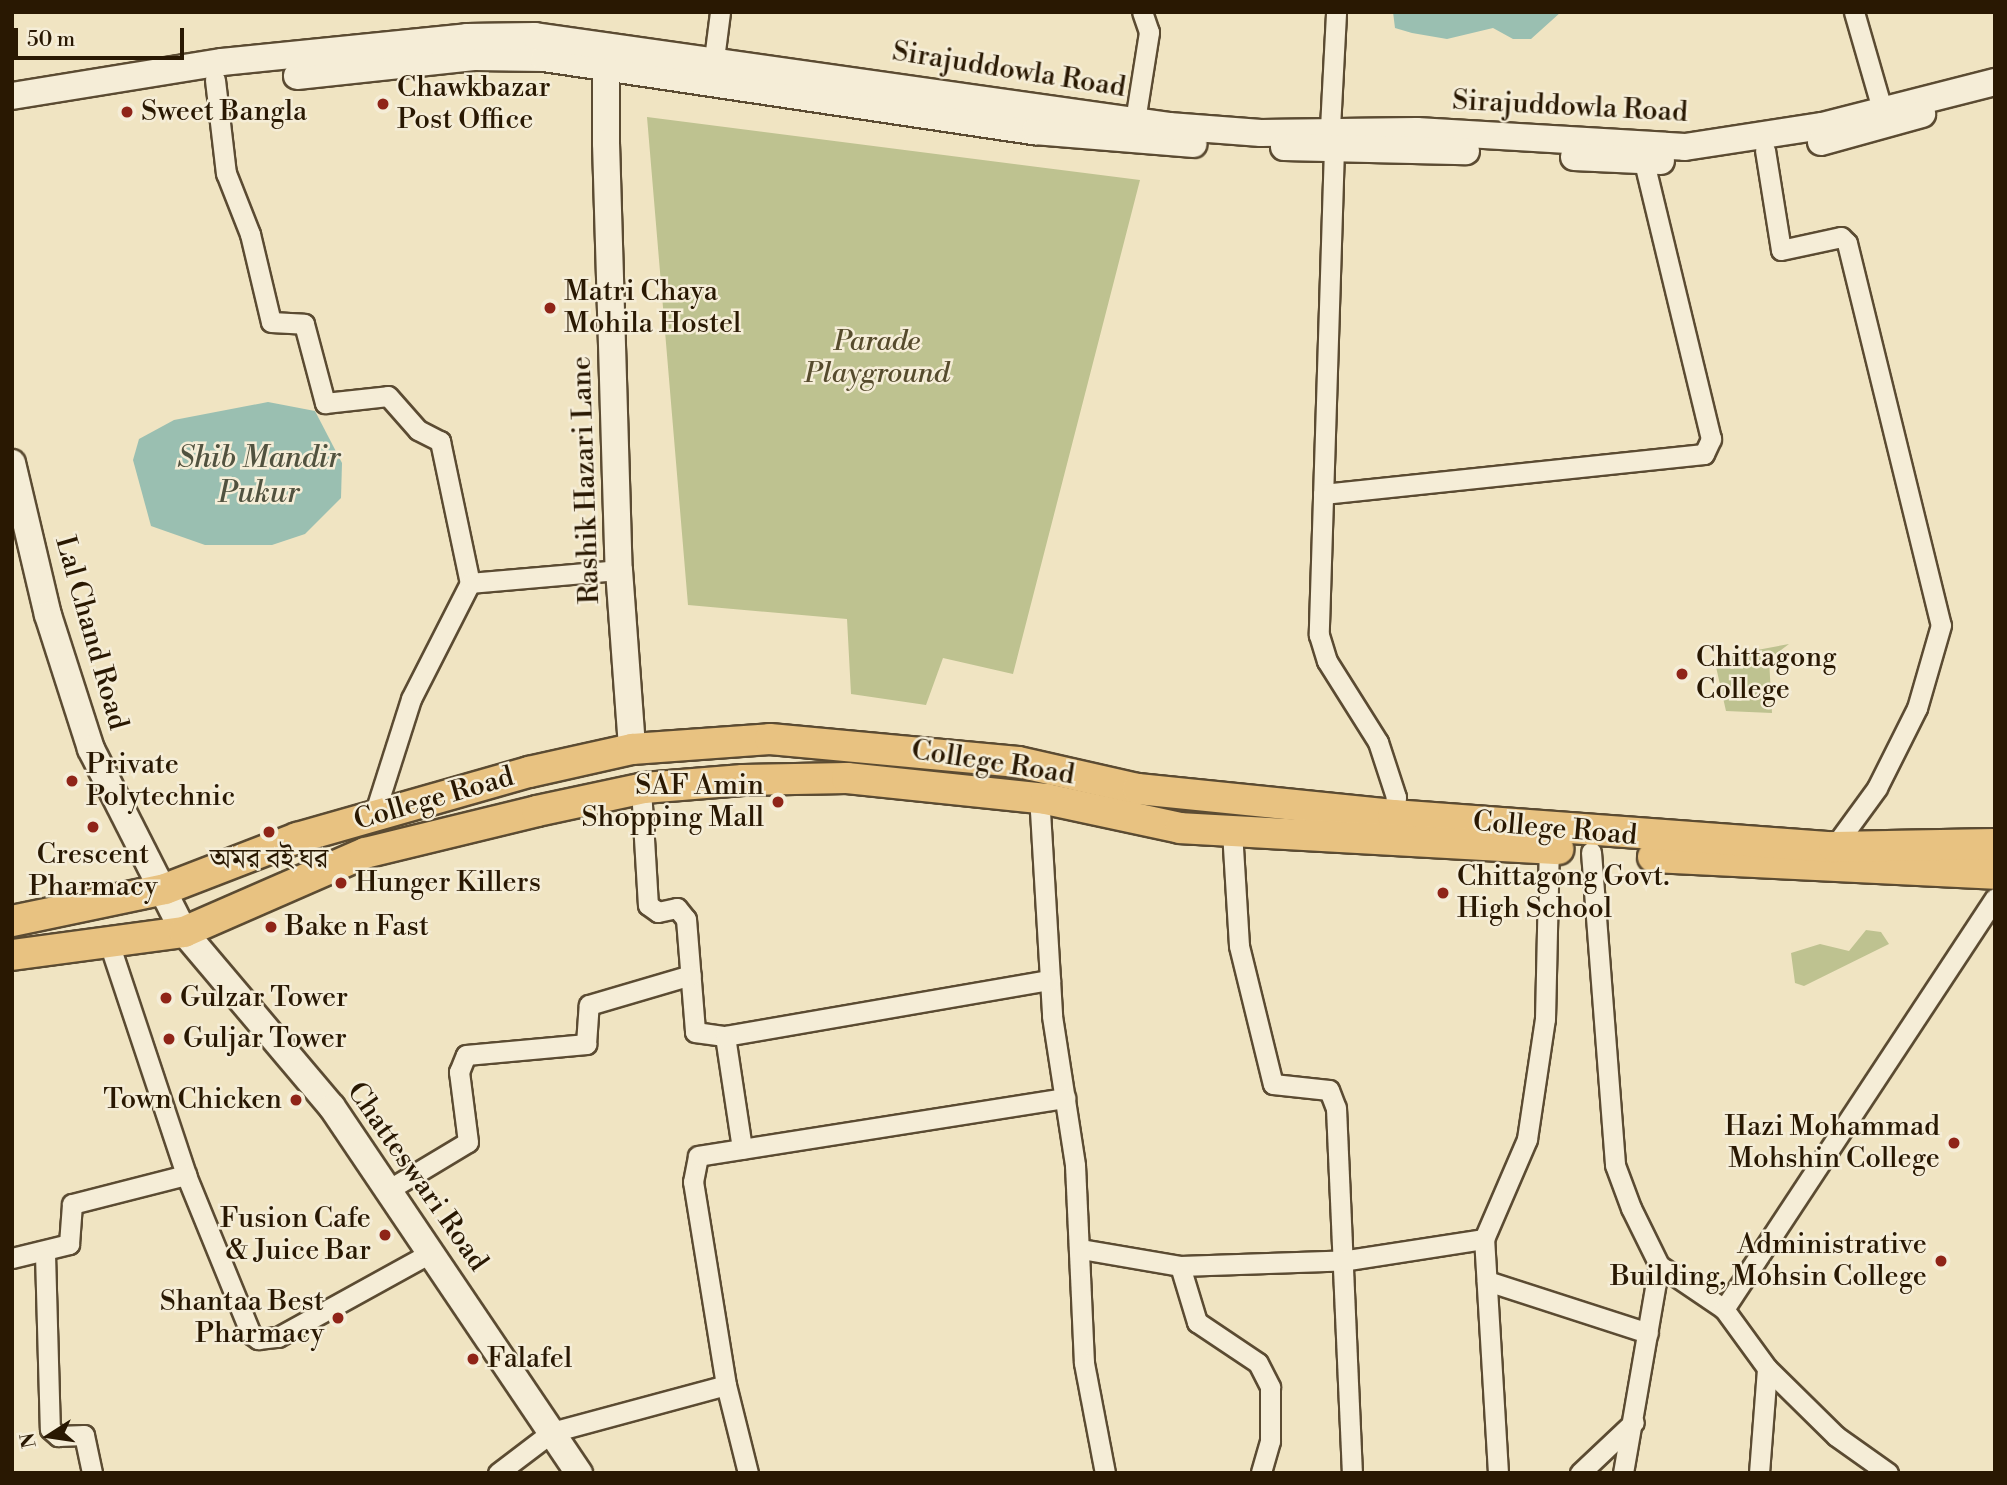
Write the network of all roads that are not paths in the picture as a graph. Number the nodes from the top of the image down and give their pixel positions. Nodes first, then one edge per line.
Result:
1 (720, 12) edge
2 (1142, 12) edge
3 (1336, 12) edge
4 (1854, 12) edge
5 (612, 55) junction
6 (714, 59) junction
7 (215, 80) junction
8 (1995, 82) edge
9 (12, 96) edge
10 (1995, 97) edge
11 (1137, 108) dead end
12 (1882, 109) junction
13 (12, 111) edge
14 (1332, 138) junction
15 (1765, 150) junction
16 (1644, 162) junction
17 (12, 463) edge
18 (1323, 494) junction
19 (619, 570) junction
20 (470, 583) junction
21 (632, 749) junction
22 (1049, 769) junction
23 (641, 789) junction
24 (1046, 799) junction
25 (374, 815) junction
26 (1394, 815) junction
27 (1232, 831) junction
28 (1995, 844) edge
29 (1834, 846) junction
30 (1549, 848) junction
31 (1591, 852) junction
32 (1995, 874) edge
33 (165, 889) junction
34 (1995, 898) edge
35 (12, 921) edge
36 (184, 932) junction
37 (108, 940) junction
38 (12, 955) edge
39 (691, 975) junction
40 (1050, 979) junction
41 (725, 1036) junction
42 (1065, 1098) junction
43 (742, 1149) junction
44 (186, 1175) junction
45 (388, 1190) junction
46 (1484, 1238) junction
47 (1081, 1249) junction
48 (432, 1252) junction
49 (45, 1254) junction
50 (12, 1258) edge
51 (1348, 1260) junction
52 (1659, 1265) junction
53 (1180, 1266) junction
54 (1487, 1281) junction
55 (1724, 1309) junction
56 (1648, 1333) junction
57 (1767, 1368) junction
58 (726, 1385) junction
59 (1634, 1422) junction
60 (552, 1432) junction
61 (92, 1473) edge
62 (498, 1473) edge
63 (579, 1473) edge
64 (748, 1473) edge
65 (1105, 1473) edge
66 (1261, 1473) edge
67 (1352, 1473) edge
68 (1498, 1473) edge
69 (1580, 1473) edge
70 (1623, 1473) edge
71 (1759, 1473) edge
72 (1888, 1473) edge

1 - 6 street
2 - 11 street
3 - 14 street
4 - 12 street
5 - 6 main road, Sirajuddowla Road
5 - 7 main road, Sirajuddowla Road
5 - 9 main road, Sirajuddowla Road
5 - 14 main road, Sirajuddowla Road
5 - 19 main road, Rashik Hazari Lane
6 - 14 main road, Sirajuddowla Road
7 - 13 main road, Sirajuddowla Road
7 - 20 street
8 - 12 main road, Sirajuddowla Road
10 - 15 main road, Sirajuddowla Road
12 - 14 main road, Sirajuddowla Road
14 - 16 main road, Sirajuddowla Road
14 - 18 street
15 - 16 main road, Sirajuddowla Road
15 - 29 street
16 - 18 street
17 - 33 main road, Lal Chand Road
18 - 26 street
19 - 20 street
19 - 21 main road, Rashik Hazari Lane
20 - 25 street
21 - 22 main road, College Road
21 - 25 main road, College Road
22 - 24 main road
22 - 26 main road, College Road
23 - 24 main road, College Road
23 - 36 main road, College Road
23 - 39 street
24 - 27 main road, College Road
24 - 40 street
25 - 33 main road, College Road
26 - 29 main road, College Road
27 - 30 main road, College Road
27 - 51 street
28 - 29 main road, College Road
30 - 31 main road, College Road
30 - 46 street
31 - 32 main road, College Road
31 - 52 street
33 - 35 main road, College Road
33 - 36 main road, Lal Chand Road
34 - 55 street
36 - 37 main road, College Road
36 - 45 main road, Chatteswari Road
37 - 38 main road, College Road
37 - 44 street
39 - 41 street
39 - 45 street
40 - 41 street
40 - 42 street
41 - 43 street
42 - 43 street
42 - 47 street
43 - 58 street
44 - 48 street
44 - 49 street
45 - 48 main road, Chatteswari Road
46 - 51 street
46 - 54 street
47 - 53 street
47 - 65 street
48 - 60 main road, Chatteswari Road
49 - 50 street
49 - 61 street
51 - 53 street
51 - 67 street
52 - 55 street
52 - 56 street
53 - 66 street
54 - 56 street
54 - 68 street
55 - 57 street
56 - 59 street
57 - 71 street
57 - 72 street
58 - 60 street
58 - 64 street
59 - 69 street
59 - 70 street
60 - 62 street
60 - 63 main road, Chatteswari Road

